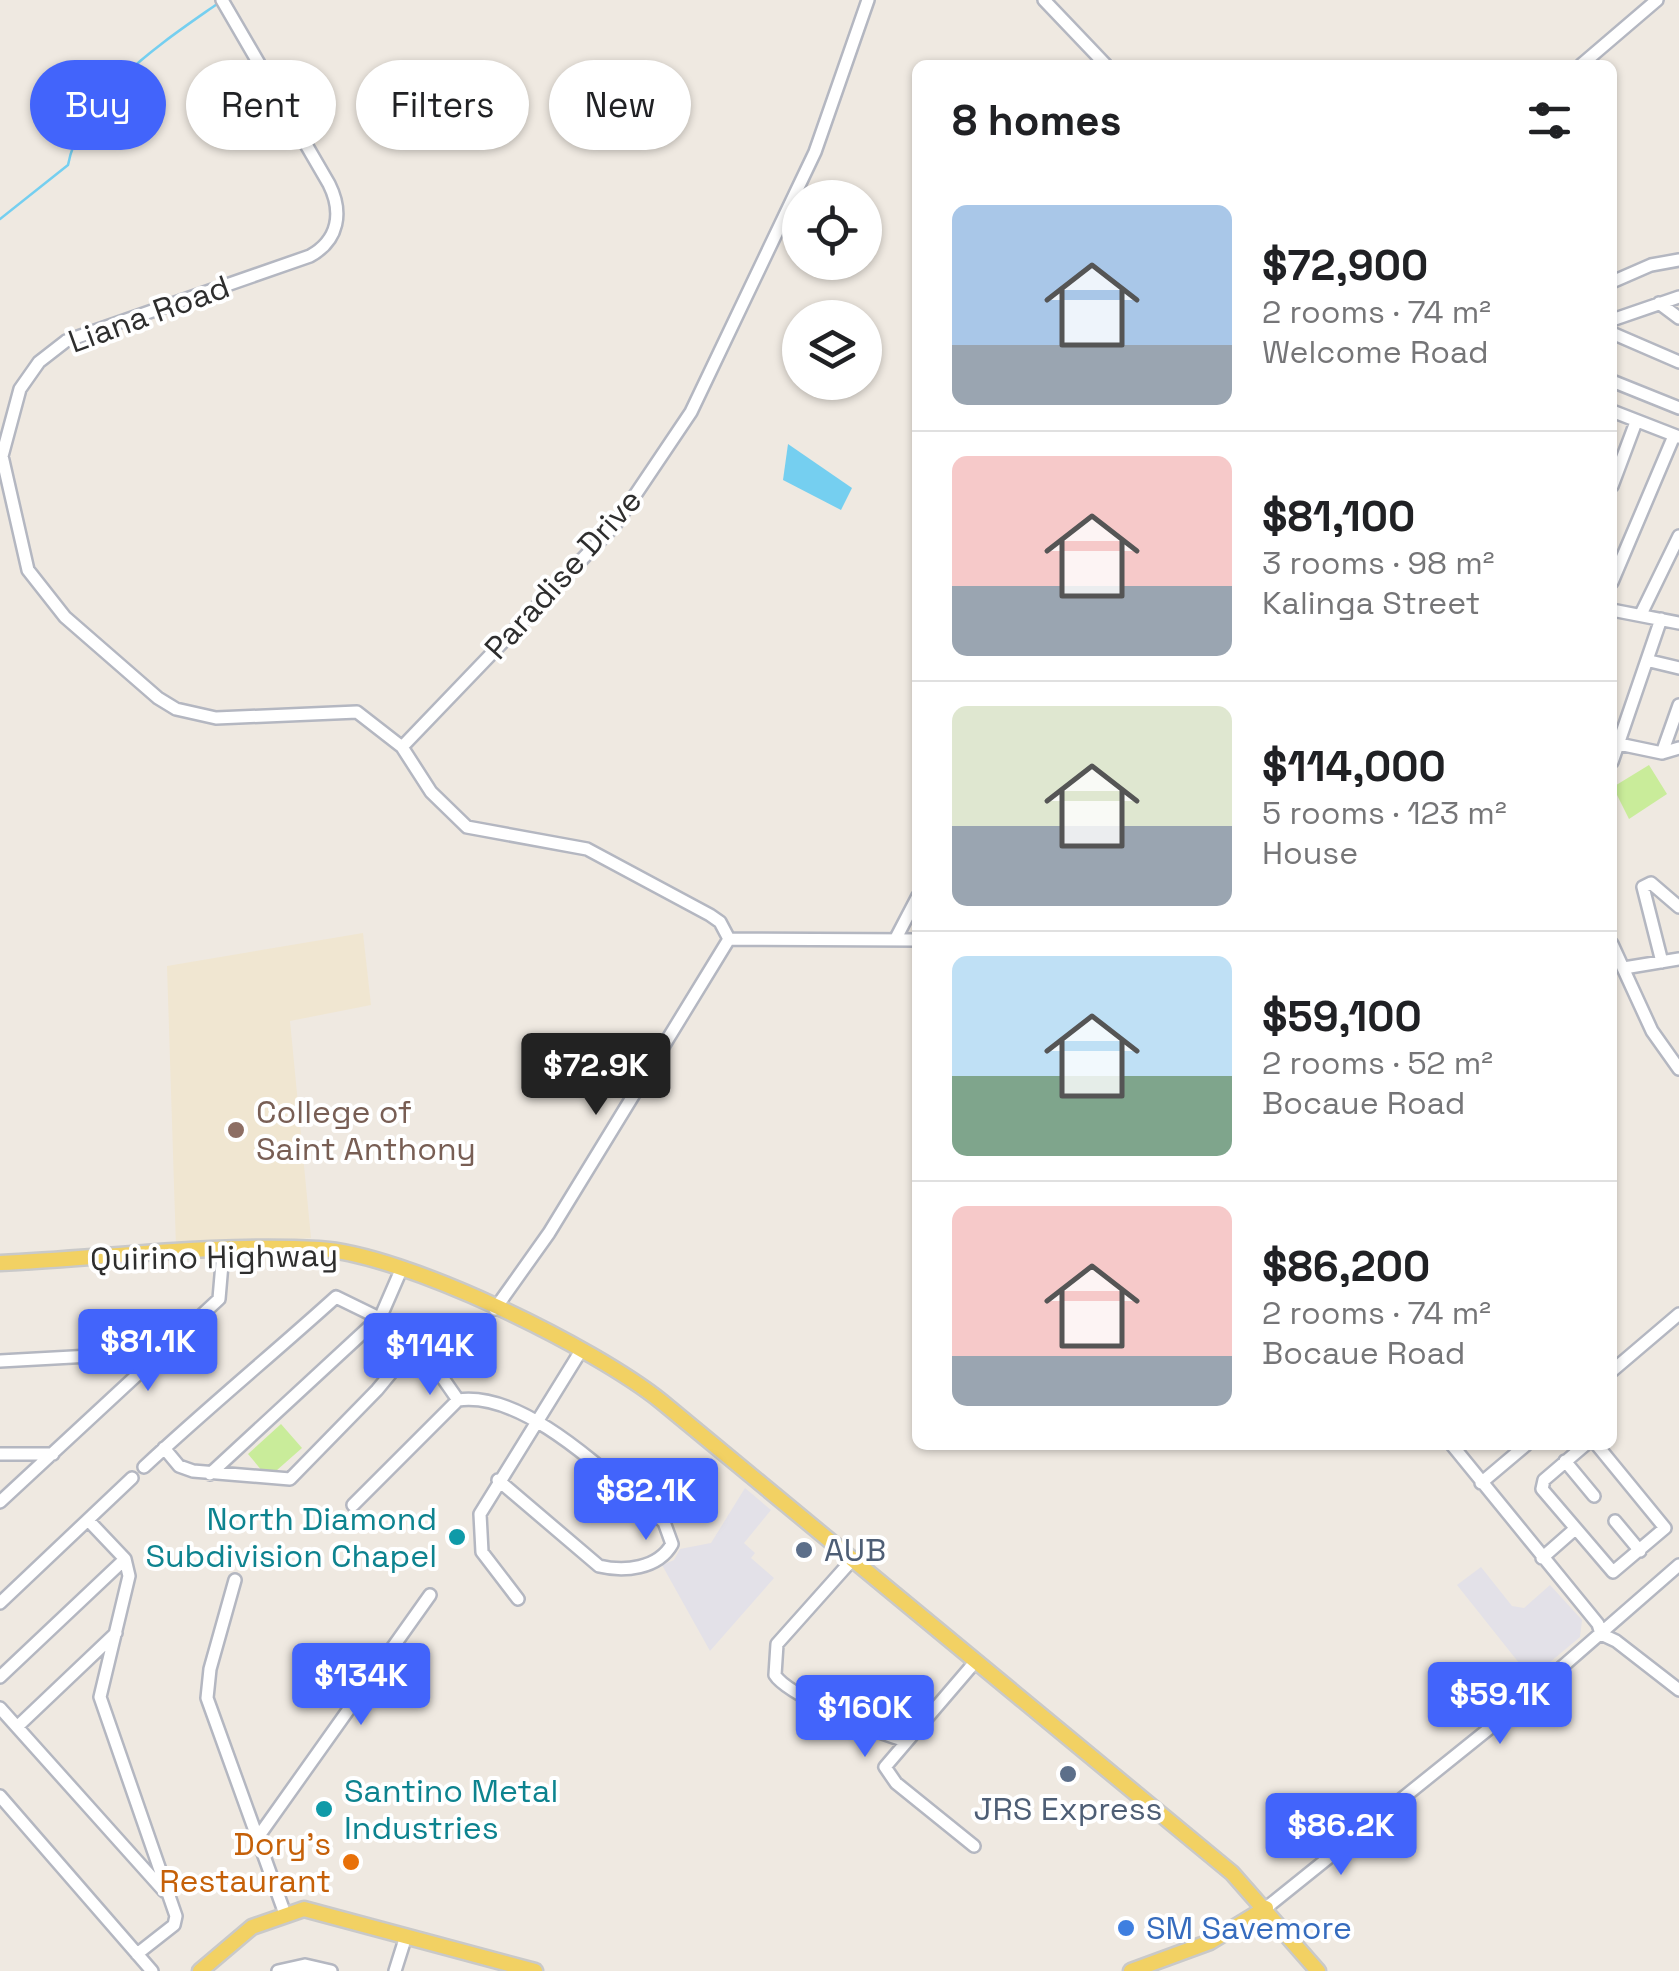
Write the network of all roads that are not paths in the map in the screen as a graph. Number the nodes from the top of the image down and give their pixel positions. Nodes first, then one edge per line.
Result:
1 (222, 0) edge
2 (868, 0) edge
3 (1044, 0) edge
4 (1657, 0) edge
5 (1101, 60) edge
6 (1588, 60) edge
7 (1679, 260) edge
8 (1617, 280) edge
9 (1679, 297) edge
10 (1659, 303) junction
11 (1617, 318) edge
12 (1679, 318) edge
13 (1617, 335) edge
14 (1679, 362) edge
15 (1617, 383) edge
16 (1679, 408) edge
17 (1617, 413) edge
18 (1636, 422) junction
19 (1677, 437) edge
20 (1617, 473) edge
21 (1679, 536) edge
22 (1617, 571) edge
23 (1617, 614) edge
24 (1641, 614) junction
25 (1660, 620) junction
26 (1679, 623) edge
27 (1650, 661) junction
28 (1679, 668) edge
29 (1679, 705) edge
30 (1619, 744) junction
31 (402, 748) junction
32 (1679, 748) edge
33 (1617, 749) edge
34 (1662, 753) junction
35 (912, 907) edge
36 (1679, 907) edge
37 (729, 939) junction
38 (894, 940) junction
39 (912, 940) edge
40 (1617, 954) edge
41 (1679, 959) edge
42 (1662, 962) junction
43 (1624, 968) junction
44 (1679, 1069) edge
45 (223, 1252) junction
46 (0, 1263) edge
47 (402, 1270) junction
48 (495, 1309) junction
49 (1679, 1314) edge
50 (381, 1316) junction
51 (582, 1349) junction
52 (162, 1352) junction
53 (0, 1361) edge
54 (1617, 1367) edge
55 (442, 1378) dead end
56 (458, 1400) junction
57 (540, 1422) junction
58 (164, 1448) junction
59 (1456, 1450) edge
60 (1520, 1450) edge
61 (1579, 1450) edge
62 (1601, 1450) edge
63 (0, 1454) edge
64 (53, 1454) junction
65 (1566, 1462) junction
66 (144, 1467) dead end
67 (210, 1474) junction
68 (132, 1478) dead end
69 (498, 1480) junction
70 (1481, 1483) junction
71 (1594, 1496) dead end
72 (0, 1502) edge
73 (353, 1505) dead end
74 (88, 1520) junction
75 (1615, 1521) dead end
76 (1576, 1530) junction
77 (1640, 1551) junction
78 (1542, 1558) junction
79 (125, 1559) junction
80 (852, 1560) junction
81 (1679, 1564) edge
82 (235, 1580) dead end
83 (430, 1596) dead end
84 (518, 1600) dead end
85 (0, 1604) edge
86 (116, 1632) junction
87 (1601, 1634) junction
88 (976, 1662) junction
89 (0, 1676) edge
90 (1679, 1690) edge
91 (0, 1708) edge
92 (18, 1727) junction
93 (906, 1742) junction
94 (0, 1796) edge
95 (258, 1837) junction
96 (974, 1846) dead end
97 (167, 1894) junction
98 (1266, 1908) junction
99 (286, 1914) junction
100 (406, 1936) junction
101 (137, 1954) junction
102 (152, 1971) edge
103 (200, 1971) edge
104 (278, 1971) edge
105 (331, 1971) edge
106 (395, 1971) edge
107 (535, 1971) edge
108 (1131, 1971) edge
109 (1318, 1971) edge

1 - 31 street, Liana Road
2 - 31 street, Paradise Drive
3 - 5 street
4 - 6 street
7 - 8 street
9 - 10 street
10 - 11 street
10 - 12 street
13 - 14 street
15 - 16 street
17 - 18 street
18 - 19 street
18 - 20 street
19 - 22 street
21 - 24 street
23 - 24 street
24 - 25 street
25 - 26 street
25 - 27 street
27 - 28 street
27 - 30 street
29 - 34 street
30 - 33 street
30 - 34 street
31 - 37 street, Liana Road
32 - 34 street
35 - 38 street
36 - 42 street
37 - 38 street
37 - 48 street
38 - 39 street
40 - 43 street
41 - 42 street
42 - 43 street
43 - 44 street
45 - 46 main road, Quirino Highway
45 - 47 main road, Quirino Highway
45 - 52 street
47 - 48 main road, Quirino Highway
47 - 50 street
48 - 51 main road, Quirino Highway
49 - 54 street
50 - 58 street
50 - 67 street
50 - 67 street
51 - 57 street
51 - 80 main road, Quirino Highway
52 - 53 street
52 - 64 street
55 - 56 street
56 - 57 street
56 - 73 street
57 - 69 street
57 - 69 street
58 - 66 street
58 - 67 street
59 - 70 street
60 - 70 street
61 - 65 street
62 - 77 street
63 - 64 street
64 - 72 street
65 - 71 street
65 - 76 street
68 - 74 street
69 - 84 street
70 - 78 street
74 - 79 street
74 - 85 street
75 - 77 street
76 - 77 street
76 - 78 street
78 - 87 street
79 - 86 street
79 - 89 street
80 - 88 main road, Quirino Highway
80 - 93 street
81 - 87 street
82 - 95 street
83 - 95 street
86 - 92 street
86 - 97 street
87 - 90 street
87 - 98 street
88 - 93 street
88 - 98 main road, Quirino Highway
91 - 92 street
92 - 97 street
93 - 96 street
94 - 101 street
95 - 99 street
97 - 101 street
98 - 108 main road
98 - 109 main road, Quirino Highway
99 - 100 main road
99 - 103 main road
100 - 106 street
100 - 107 main road
101 - 102 street
104 - 105 street

